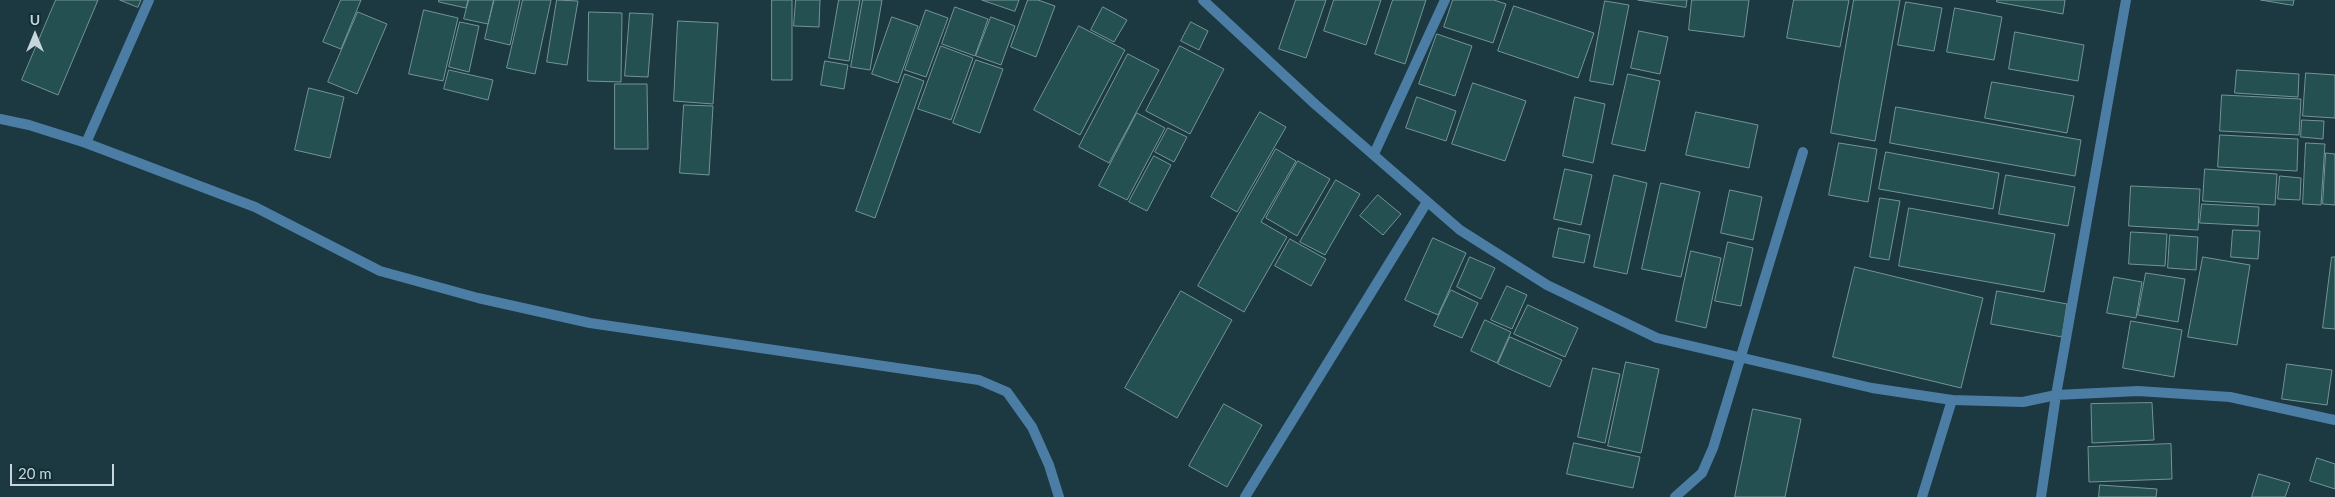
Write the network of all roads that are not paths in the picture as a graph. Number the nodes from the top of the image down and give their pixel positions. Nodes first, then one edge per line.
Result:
1 (149, 0) edge
2 (1203, 0) edge
3 (1444, 0) edge
4 (2126, 0) edge
5 (0, 118) edge
6 (86, 143) junction
7 (1802, 152) dead end
8 (1374, 154) junction
9 (1427, 202) junction
10 (1741, 357) junction
11 (2056, 395) junction
12 (1952, 400) junction
13 (2335, 420) edge
14 (1059, 497) edge
15 (1245, 497) edge
16 (1674, 497) edge
17 (1922, 497) edge
18 (2041, 497) edge

1 - 6 street
2 - 8 street
3 - 8 street
4 - 11 street
5 - 6 street
6 - 14 street
7 - 10 street
8 - 9 street
9 - 10 street
9 - 15 street
10 - 12 street
10 - 16 street
11 - 12 street
11 - 13 street
11 - 18 street
12 - 17 street

